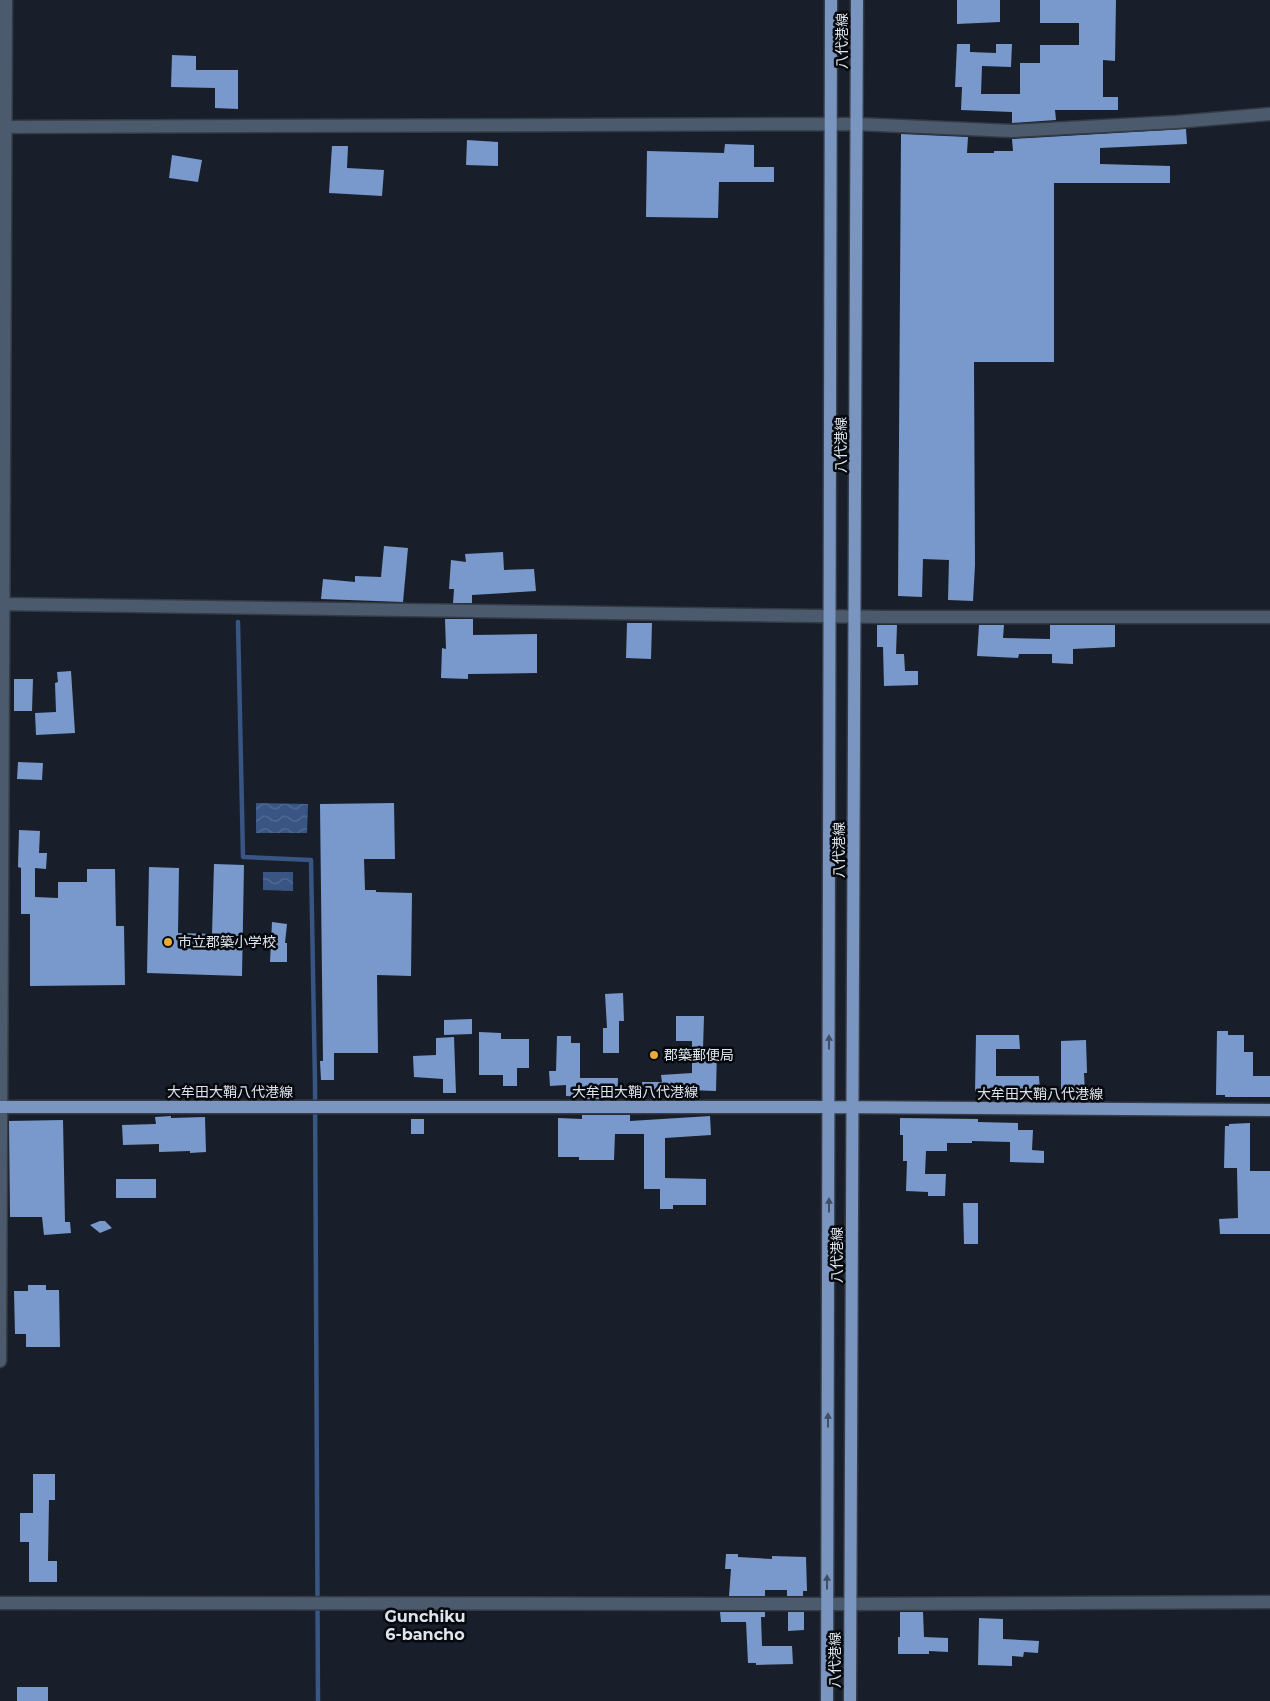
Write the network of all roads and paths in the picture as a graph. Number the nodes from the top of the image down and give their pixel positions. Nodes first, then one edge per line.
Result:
1 (6, 0) edge
2 (831, 0) edge
3 (857, 0) edge
4 (1270, 114) edge
5 (830, 124) junction
6 (857, 124) junction
7 (2, 127) edge
8 (1, 604) edge
9 (829, 616) junction
10 (855, 616) junction
11 (1270, 617) edge
12 (0, 1107) edge
13 (829, 1107) junction
14 (853, 1108) junction
15 (1270, 1110) edge
16 (0, 1361) edge
17 (1270, 1602) edge
18 (0, 1603) edge
19 (827, 1604) junction
20 (850, 1604) junction
21 (827, 1701) edge
22 (850, 1701) edge

1 - 7 street
2 - 5 main road, 八代港線
3 - 6 main road, 八代港線
4 - 6 street
5 - 6 street
5 - 7 street
5 - 9 main road, 八代港線
6 - 10 main road, 八代港線
7 - 8 street
8 - 9 street
8 - 12 street
9 - 10 street
13 -> 9 main road, 八代港線
10 - 11 street
10 - 14 main road, 八代港線
12 - 13 main road, 大牟田大鞘八代港線
12 - 16 street
13 - 14 main road, 大牟田大鞘八代港線
19 -> 13 main road, 八代港線
14 - 15 main road, 大牟田大鞘八代港線
14 - 20 main road, 八代港線
17 - 20 street
18 - 19 street
19 - 20 street
19 - 21 main road, 八代港線
20 - 22 main road, 八代港線

